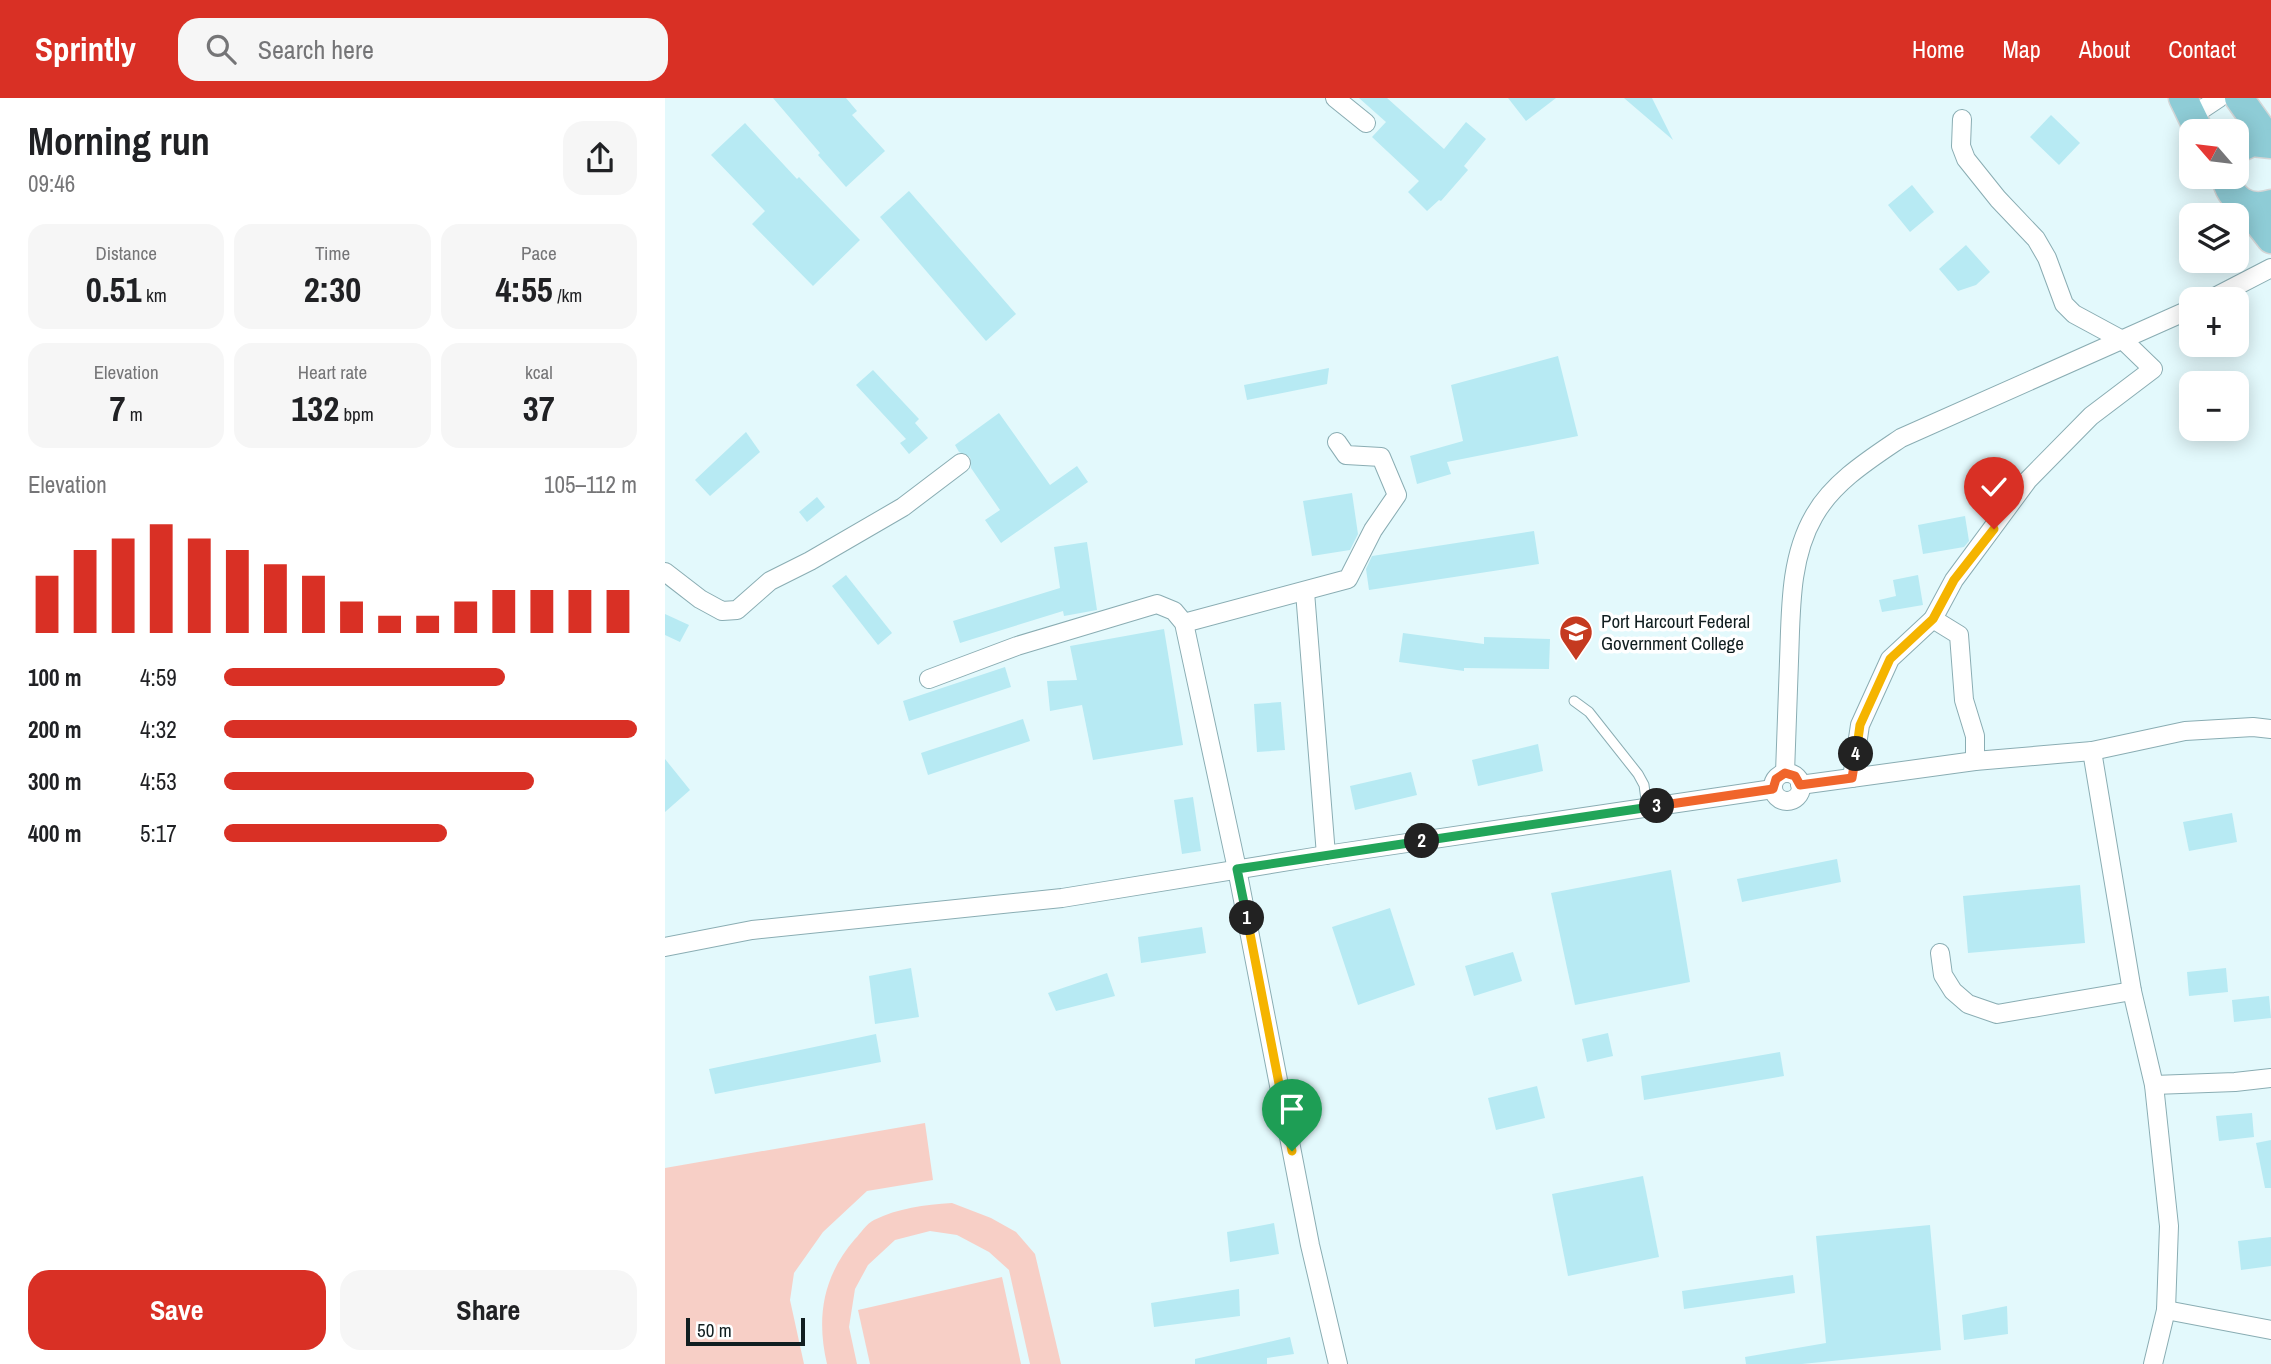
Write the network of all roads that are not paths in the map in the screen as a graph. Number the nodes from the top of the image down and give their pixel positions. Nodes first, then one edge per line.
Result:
1 (1335, 98) edge
2 (2218, 98) edge
3 (2239, 98) edge
4 (2191, 115) edge
5 (1962, 118) dead end
6 (1366, 123) dead end
7 (2249, 143) edge
8 (2271, 144) edge
9 (2233, 189) edge
10 (2235, 189) edge
11 (2271, 204) edge
12 (2271, 239) edge
13 (2271, 268) edge
14 (2234, 287) edge
15 (2179, 315) edge
16 (2124, 341) junction
17 (1336, 442) dead end
18 (961, 463) dead end
19 (665, 572) edge
20 (1304, 592) junction
21 (1933, 619) junction
22 (1184, 623) junction
23 (929, 679) dead end
24 (1574, 701) dead end
25 (2271, 729) edge
26 (2092, 751) junction
27 (1975, 761) junction
28 (1785, 773) junction
29 (1852, 778) junction
30 (1800, 785) junction
31 (1773, 789) junction
32 (1647, 807) junction
33 (1325, 855) junction
34 (1237, 869) junction
35 (665, 947) edge
36 (1940, 953) dead end
37 (2132, 991) junction
38 (2271, 1077) edge
39 (2154, 1085) junction
40 (2166, 1310) junction
41 (2271, 1330) edge
42 (1338, 1364) edge
43 (2153, 1364) edge

1 - 6 street
2 - 4 street
3 - 8 main road
5 - 16 street
7 - 8 main road
9 - 12 main road
10 - 11 main road
13 - 14 street
15 - 16 street
16 - 21 street
16 - 28 street
17 - 20 street
18 - 19 street
20 - 22 street
20 - 33 street
21 - 27 street
21 - 29 street
22 - 23 street
22 - 34 street
24 - 32 lane
25 - 26 street
26 - 27 street
26 - 37 street
27 - 29 street
28 - 30 street
28 - 31 street
29 - 30 street
30 - 31 street
31 - 32 street
32 - 33 street
33 - 34 street
34 - 35 street
34 - 42 street
36 - 37 street
37 - 39 street
38 - 39 street
39 - 40 street
40 - 41 street
40 - 43 street

